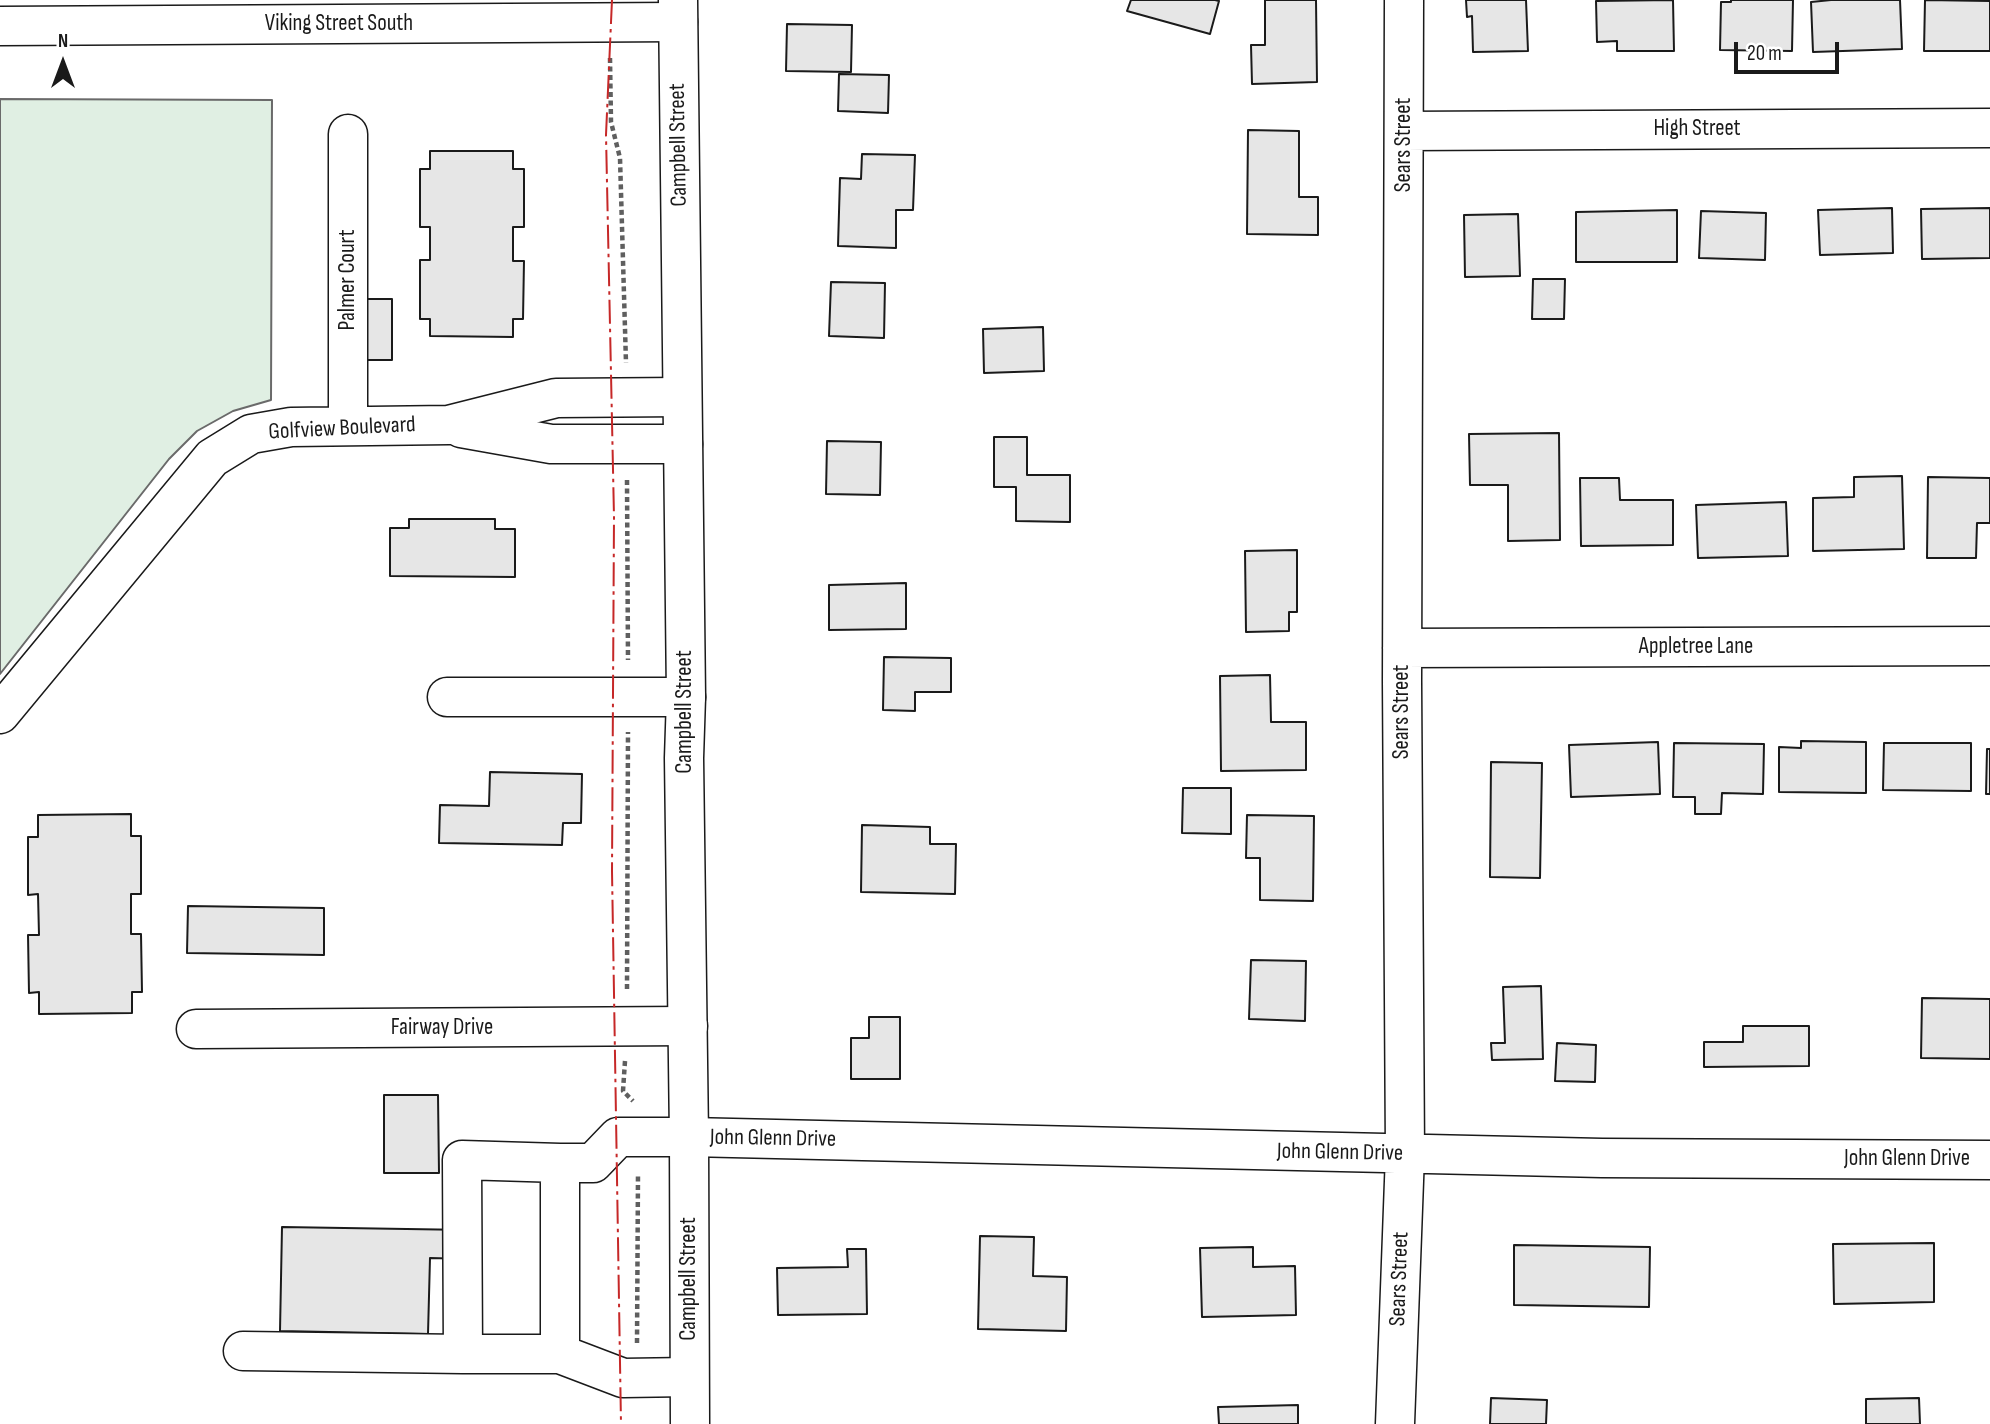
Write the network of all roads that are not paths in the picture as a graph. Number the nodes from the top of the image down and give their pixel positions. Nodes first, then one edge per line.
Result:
1 (1404, 0) edge
2 (678, 11) edge
3 (278, 12) edge
4 (430, 12) edge
5 (0, 26) edge
6 (1990, 128) edge
7 (1404, 131) junction
8 (348, 134) dead end
9 (682, 397) junction
10 (449, 425) junction
11 (348, 426) junction
12 (683, 444) junction
13 (1990, 646) edge
14 (1402, 648) junction
15 (447, 697) dead end
16 (686, 697) junction
17 (0, 715) edge
18 (688, 1026) junction
19 (196, 1029) dead end
20 (689, 1137) junction
21 (1405, 1154) junction
22 (1990, 1160) edge
23 (560, 1163) junction
24 (243, 1351) dead end
25 (463, 1354) junction
26 (560, 1354) junction
27 (689, 1377) junction
28 (690, 1424) edge
29 (1395, 1424) edge

1 - 7 street, Sears Street
2 - 4 street, Viking Street South
2 - 9 street, Campbell Street
3 - 4 street, Viking Street South
3 - 5 street, Viking Street South
6 - 7 street, High Street
7 - 14 street, Sears Street
8 - 11 street, Palmer Court
9 - 10 street, Golfview Boulevard
9 - 12 street, Campbell Street
10 - 11 street, Golfview Boulevard
10 - 12 street
11 - 17 street, Golfview Boulevard
12 - 16 street, Campbell Street
13 - 14 street, Appletree Lane
14 - 21 street, Sears Street
15 - 16 street
16 - 18 street, Campbell Street
18 - 19 street, Fairway Drive
18 - 20 street, Campbell Street
20 - 21 street, John Glenn Drive
20 - 23 street, John Glenn Drive
20 - 27 street, Campbell Street
21 - 22 street, John Glenn Drive
21 - 29 street, Sears Street
23 - 25 street, John Glenn Drive
23 - 26 street
24 - 25 street
25 - 26 street
26 - 27 street
27 - 28 street, Campbell Street

